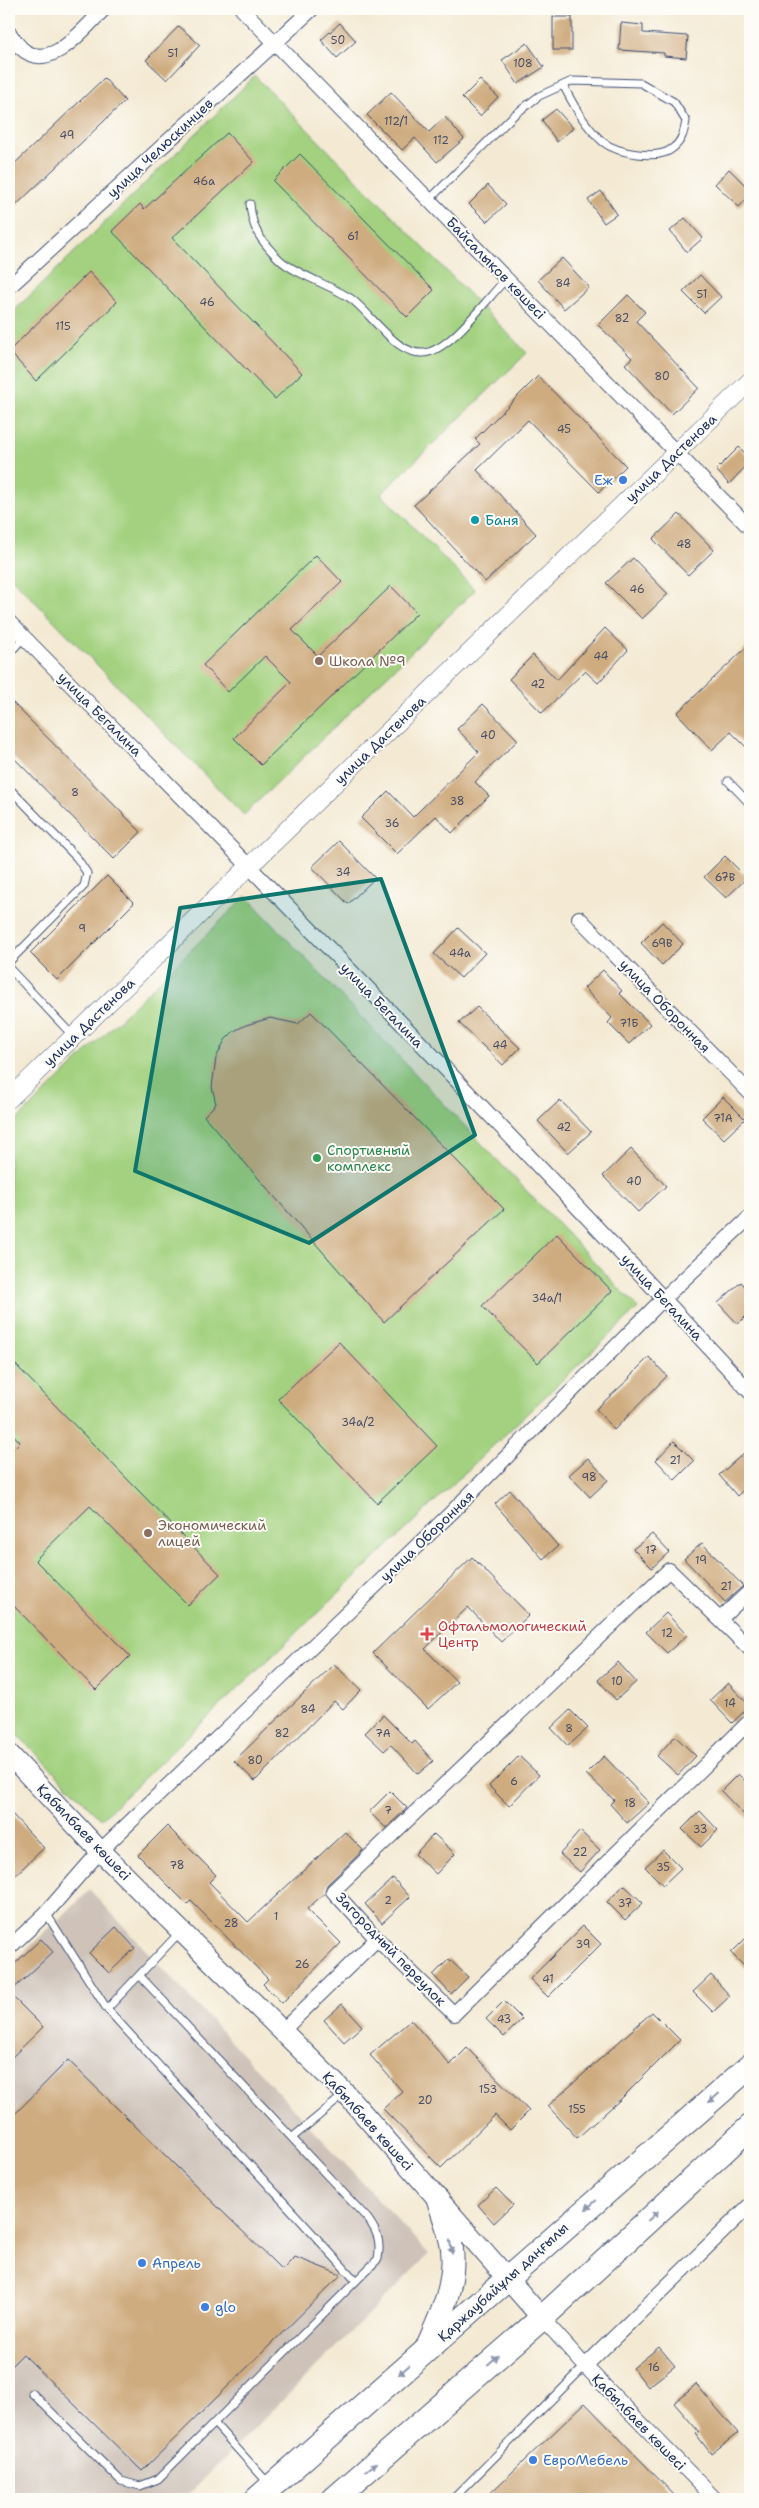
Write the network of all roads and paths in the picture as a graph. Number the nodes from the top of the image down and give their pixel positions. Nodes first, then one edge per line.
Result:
1 (104, 9) edge
2 (242, 9) edge
3 (312, 9) edge
4 (9, 33) edge
5 (275, 42) junction
6 (564, 85) junction
7 (429, 200) junction
8 (250, 204) dead end
9 (506, 279) junction
10 (9, 287) edge
11 (750, 381) edge
12 (677, 453) junction
13 (750, 528) edge
14 (9, 622) edge
15 (24, 637) junction
16 (9, 654) edge
17 (728, 781) dead end
18 (9, 788) edge
19 (750, 804) edge
20 (249, 866) junction
21 (579, 918) dead end
22 (9, 962) edge
23 (9, 968) edge
24 (73, 1036) junction
25 (750, 1093) edge
26 (9, 1099) edge
27 (750, 1217) edge
28 (664, 1298) junction
29 (750, 1392) edge
30 (750, 1591) edge
31 (720, 1620) junction
32 (750, 1649) edge
33 (750, 1721) edge
34 (9, 1754) edge
35 (100, 1851) junction
36 (46, 1913) junction
37 (182, 1930) junction
38 (377, 1939) junction
39 (9, 1948) edge
40 (140, 1976) junction
41 (107, 2009) junction
42 (283, 2030) junction
43 (750, 2066) edge
44 (346, 2094) junction
45 (750, 2127) edge
46 (293, 2137) junction
47 (438, 2200) junction
48 (750, 2206) edge
49 (507, 2278) junction
50 (356, 2281) junction
51 (542, 2318) junction
52 (424, 2353) junction
53 (585, 2366) junction
54 (32, 2393) dead end
55 (214, 2423) junction
56 (264, 2493) edge
57 (334, 2499) edge
58 (453, 2499) edge
59 (715, 2499) edge

1 - 4 street
2 - 5 street, Байсалықов көшесі
3 - 5 street, улица Челюскинцев
5 - 7 street, Байсалықов көшесі
5 - 10 street, улица Челюскинцев
6 - 6 lane
6 - 7 lane
7 - 9 street, Байсалықов көшесі
8 - 9 lane
9 - 12 street, Байсалықов көшесі
11 - 12 street, улица Дастенова
12 - 13 street, Байсалықов көшесі
12 - 20 street, улица Дастенова
14 - 15 street, улица Бегалина
15 - 16 lane
15 - 20 street, улица Бегалина
17 - 19 lane
18 - 22 lane
20 - 24 street, улица Дастенова
20 - 28 street, улица Бегалина
21 - 25 street, улица Оборонная
23 - 24 lane
24 - 26 street, улица Дастенова
27 - 28 street, улица Оборонная
28 - 29 street, улица Бегалина
28 - 35 street, улица Оборонная
30 - 31 street
31 - 32 street, Загородный переулок
31 - 38 street, Загородный переулок
33 - 38 street, Загородный переулок
34 - 35 main road, Қабылбаев көшесі
35 - 36 street, улица Оборонная
35 - 37 main road, Қабылбаев көшесі
36 - 39 street, улица Оборонная
36 - 41 lane
37 - 40 lane
37 - 42 main road, Қабылбаев көшесі
38 - 42 street
40 - 41 lane
40 - 46 lane
41 - 50 lane
42 - 44 main road, Қабылбаев көшесі
43 -> 49 highway, Қаржаубайұлы даңғылы
44 - 46 lane
44 - 47 main road, Қабылбаев көшесі
51 -> 45 highway
46 - 50 lane
47 - 49 main road, Қабылбаев көшесі
47 -> 52 main road
48 - 53 street
49 - 51 main road, Қабылбаев көшесі
49 - 52 highway, Қаржаубайұлы даңғылы
50 - 55 lane
51 - 53 street, Қабылбаев көшесі
57 -> 51 highway
52 -> 56 highway, Қаржаубайұлы даңғылы
53 - 58 lane
53 - 59 street, Қабылбаев көшесі
54 - 55 lane
55 - 56 lane

